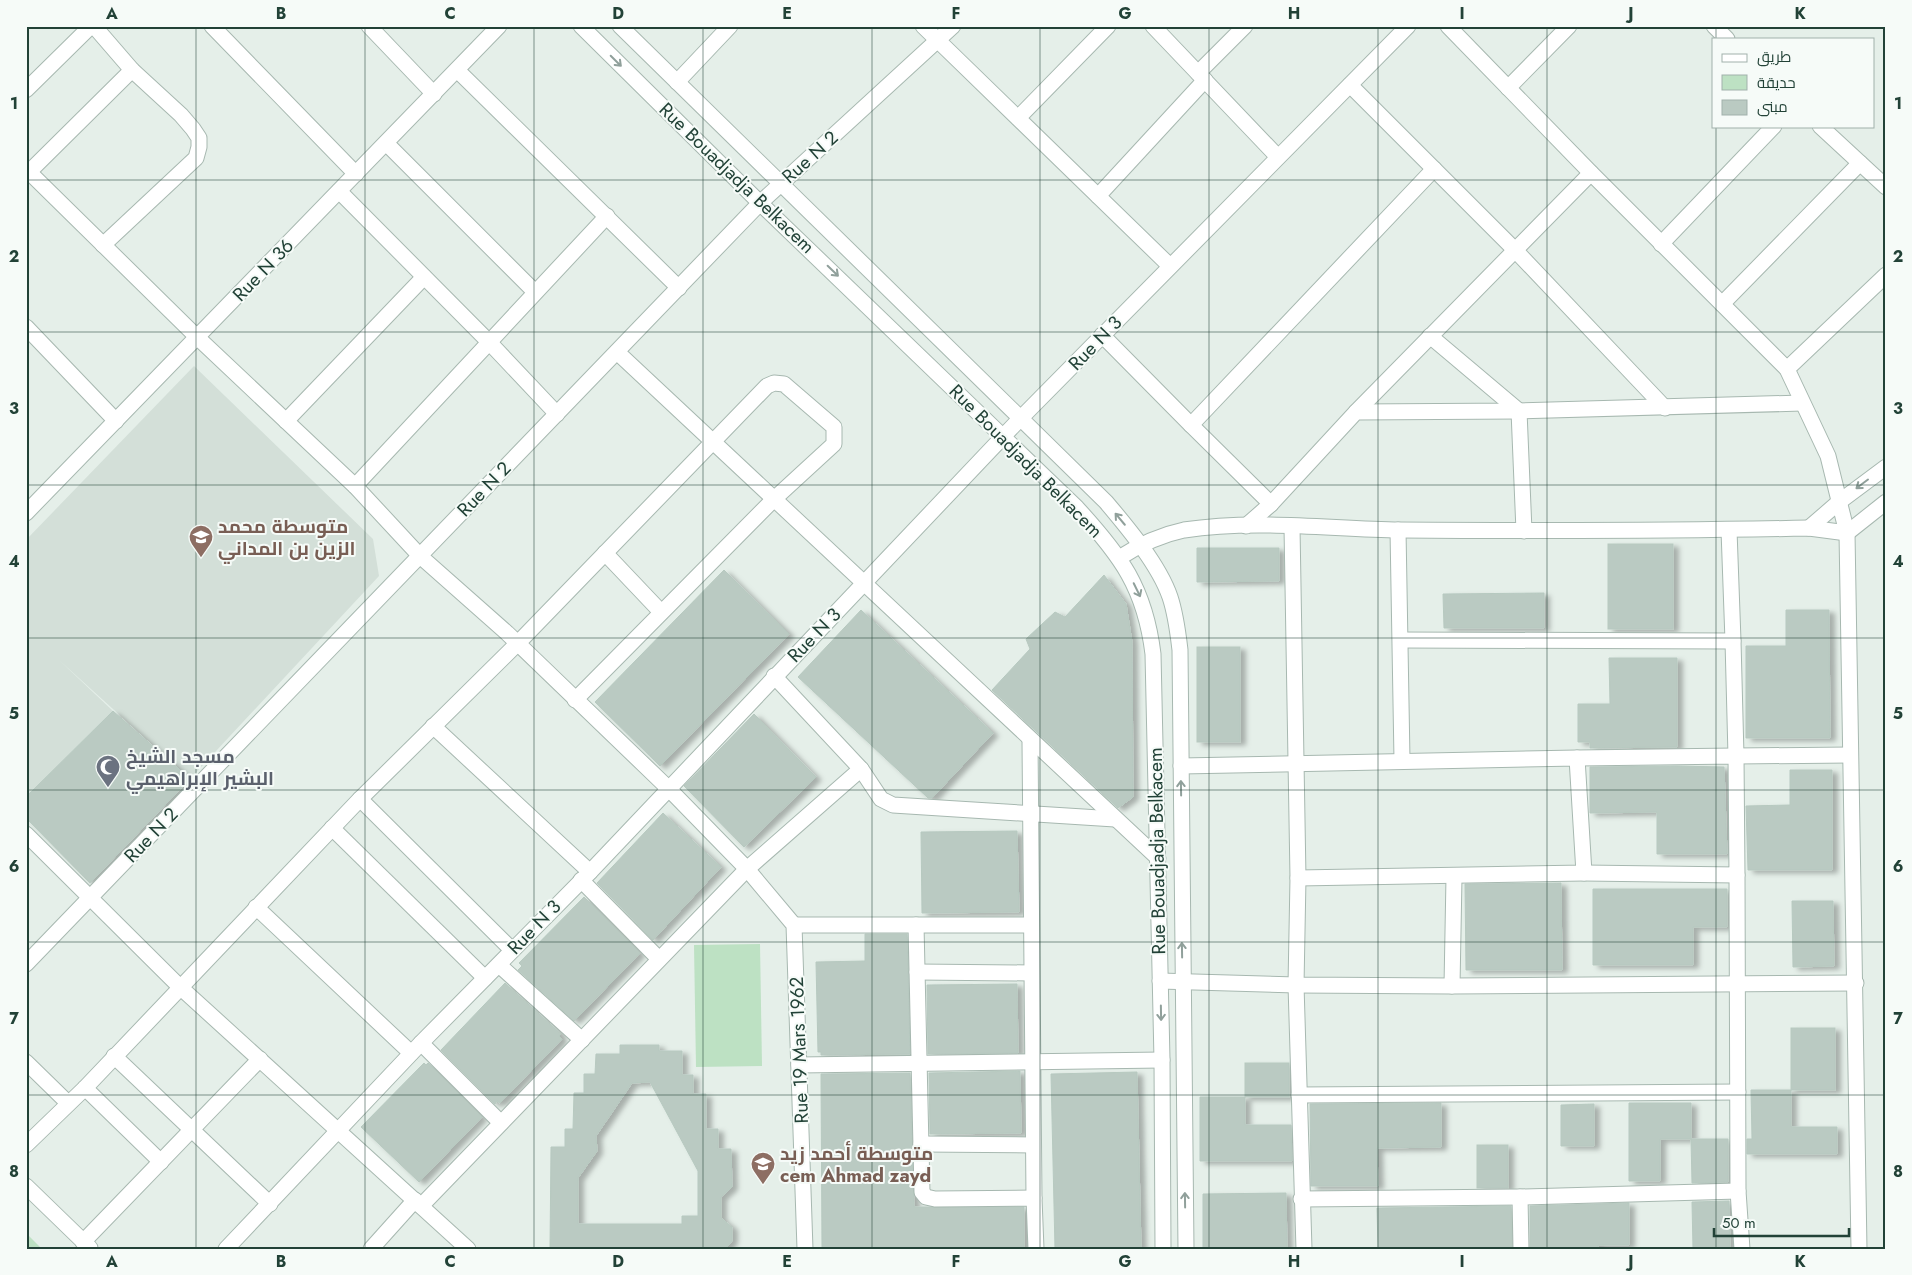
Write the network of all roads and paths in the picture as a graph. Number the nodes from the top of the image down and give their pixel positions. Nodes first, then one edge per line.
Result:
1 (92, 26) edge
2 (212, 26) edge
3 (369, 26) edge
4 (500, 26) edge
5 (581, 26) edge
6 (620, 26) edge
7 (730, 26) edge
8 (923, 26) edge
9 (953, 26) edge
10 (1108, 26) edge
11 (1153, 26) edge
12 (1245, 26) edge
13 (1408, 26) edge
14 (1448, 26) edge
15 (1570, 26) edge
16 (1714, 26) edge
17 (1726, 38) edge
18 (938, 41) junction
19 (132, 70) junction
20 (457, 70) junction
21 (1201, 77) junction
22 (677, 82) junction
23 (1350, 84) junction
24 (1508, 88) junction
25 (26, 90) edge
26 (434, 94) junction
27 (1018, 118) junction
28 (1772, 128) edge
29 (1822, 128) edge
30 (386, 143) junction
31 (1277, 156) junction
32 (1860, 163) junction
33 (1434, 169) junction
34 (28, 170) edge
35 (356, 174) junction
36 (1591, 174) junction
37 (780, 184) junction
38 (1886, 187) edge
39 (339, 192) junction
40 (1098, 196) junction
41 (760, 204) junction
42 (607, 216) junction
43 (1661, 244) junction
44 (103, 245) junction
45 (1515, 250) junction
46 (1170, 266) junction
47 (1886, 275) edge
48 (424, 277) junction
49 (679, 288) junction
50 (535, 292) junction
51 (1722, 304) junction
52 (26, 327) edge
53 (1102, 335) junction
54 (1430, 336) junction
55 (197, 337) junction
56 (489, 342) junction
57 (617, 352) junction
58 (1787, 369) junction
59 (1802, 403) junction
60 (1665, 408) junction
61 (1519, 411) junction
62 (1356, 412) junction
63 (557, 414) junction
64 (1019, 419) junction
65 (116, 421) junction
66 (286, 421) junction
67 (1191, 425) junction
68 (1004, 436) junction
69 (712, 442) junction
70 (1886, 467) edge
71 (355, 486) junction
72 (772, 500) junction
73 (1839, 502) junction
74 (1886, 502) edge
75 (29, 503) edge
76 (1271, 504) junction
77 (1246, 526) junction
78 (1292, 527) junction
79 (1810, 528) junction
80 (1398, 530) junction
81 (1729, 530) junction
82 (1524, 531) junction
83 (1847, 533) junction
84 (1140, 545) junction
85 (605, 553) junction
86 (420, 556) junction
87 (1119, 558) junction
88 (863, 584) junction
89 (662, 612) junction
90 (1401, 640) junction
91 (1733, 641) junction
92 (518, 643) junction
93 (774, 676) junction
94 (575, 700) junction
95 (433, 726) junction
96 (1030, 741) junction
97 (1850, 755) junction
98 (1736, 756) junction
99 (1577, 758) junction
100 (1402, 760) junction
101 (1297, 764) junction
102 (1181, 766) junction
103 (861, 769) junction
104 (668, 788) junction
105 (360, 799) junction
106 (1029, 814) junction
107 (1115, 819) junction
108 (332, 828) junction
109 (26, 834) edge
110 (1158, 858) junction
111 (747, 869) junction
112 (1584, 873) junction
113 (1737, 875) junction
114 (585, 876) junction
115 (1454, 877) junction
116 (1298, 878) junction
117 (91, 897) junction
118 (256, 907) junction
119 (794, 925) junction
120 (916, 925) junction
121 (1030, 925) junction
122 (512, 950) junction
123 (659, 959) junction
124 (26, 964) edge
125 (499, 964) junction
126 (917, 972) junction
127 (1031, 973) junction
128 (485, 978) junction
129 (1160, 981) junction
130 (1183, 981) junction
131 (1856, 983) junction
132 (1737, 984) junction
133 (1296, 986) junction
134 (1452, 986) junction
135 (180, 987) junction
136 (582, 1040) junction
137 (416, 1048) junction
138 (114, 1056) junction
139 (260, 1059) junction
140 (1162, 1060) junction
141 (1032, 1061) junction
142 (26, 1062) edge
143 (919, 1062) junction
144 (800, 1065) junction
145 (85, 1088) junction
146 (1738, 1092) junction
147 (1299, 1095) junction
148 (68, 1104) junction
149 (501, 1123) junction
150 (190, 1128) junction
151 (338, 1130) junction
152 (921, 1144) junction
153 (1032, 1144) junction
154 (26, 1145) edge
155 (160, 1162) junction
156 (26, 1186) edge
157 (1738, 1191) junction
158 (1520, 1197) junction
159 (1034, 1198) junction
160 (1301, 1199) junction
161 (418, 1203) junction
162 (270, 1204) junction
163 (87, 1245) edge
164 (229, 1248) edge
165 (371, 1249) edge
166 (468, 1249) edge
167 (805, 1249) edge
168 (1036, 1249) edge
169 (1162, 1249) edge
170 (1186, 1249) edge
171 (1304, 1249) edge
172 (1521, 1249) edge
173 (1742, 1249) edge
174 (1859, 1249) edge

1 - 19 street
1 - 25 street
2 - 35 street
3 - 26 street
4 - 20 street, Rue N 36
5 -> 41 street, Rue Bouadjadja Belkacem
6 - 22 street, Rue Bouadjadja Belkacem
7 - 22 street
8 - 18 street
9 - 18 street, Rue N 2
10 - 27 street
11 - 21 street
12 - 21 street
13 - 23 street, Rue N 3
14 - 24 street
15 - 24 street
16 - 17 street
18 - 27 street
18 - 37 street, Rue N 2
19 - 34 street
19 - 44 street
20 - 26 street, Rue N 36
20 - 42 street
21 - 31 street
21 - 40 street
22 - 37 street, Rue Bouadjadja Belkacem
23 - 31 street, Rue N 3
23 - 33 street
24 - 36 street
26 - 30 street, Rue N 36
27 - 40 street
28 - 43 street
29 - 32 street
30 - 35 street, Rue N 36
30 - 50 street
31 - 46 street, Rue N 3
32 - 38 street
32 - 51 street
33 - 45 street
33 - 67 street
34 - 44 street
35 - 39 street, Rue N 36
36 - 43 street
36 - 45 street
37 - 41 street, Rue N 2
37 - 64 street, Rue Bouadjadja Belkacem
39 - 48 street
39 - 55 street, Rue N 36
40 - 46 street
41 - 49 street, Rue N 2
41 -> 68 street, Rue Bouadjadja Belkacem
42 - 49 street
42 - 50 street
43 - 51 street
44 - 55 street
45 - 54 street
45 - 60 street
46 - 53 street, Rue N 3
47 - 58 street
48 - 56 street
48 - 66 street
49 - 57 street, Rue N 2
50 - 56 street
51 - 58 street
52 - 65 street
53 - 64 street, Rue N 3
53 - 67 street
54 - 61 street
54 - 62 street
55 - 65 street, Rue N 36
55 - 66 street
56 - 63 street
56 - 71 street
57 - 63 street, Rue N 2
57 - 69 street
58 - 59 street
59 - 60 street
59 - 73 street
60 - 61 street
61 - 62 street
61 - 82 street
62 - 76 street
63 - 86 street, Rue N 2
64 - 68 street, Rue N 3
84 -> 64 street, Rue Bouadjadja Belkacem
65 - 75 street, Rue N 36
66 - 71 street
67 - 76 street
68 - 87 street, Rue Bouadjadja Belkacem
68 - 88 street, Rue N 3
69 - 72 street
69 - 72 street
69 - 85 street
70 -> 73 street
71 - 86 street
72 - 88 street
72 - 89 street
73 - 79 street
73 - 83 street
74 - 83 street
76 - 77 street
77 - 78 street
77 - 84 street
78 - 80 street
78 - 101 street
79 - 81 street
79 - 83 street
80 - 82 street
80 - 90 street
81 - 82 street
81 - 91 street
83 - 97 street
84 - 87 street
84 - 102 street, Rue Bouadjadja Belkacem
85 - 89 street
85 - 92 street
86 - 92 street
86 - 117 street, Rue N 2
87 -> 110 street, Rue Bouadjadja Belkacem
88 - 93 street, Rue N 3
88 - 96 street
89 - 94 street
90 - 91 street
90 - 100 street
91 - 98 street
92 - 94 street
92 - 95 street
93 - 103 street
93 - 104 street, Rue N 3
94 - 104 street
95 - 105 street
95 - 114 street
96 - 106 street
96 - 107 street
97 - 98 street
97 - 131 street
98 - 99 street
98 - 113 street
99 - 100 street
99 - 112 street
100 - 101 street
101 - 102 street
101 - 116 street
130 -> 102 street, Rue Bouadjadja Belkacem
103 - 106 street
103 - 111 street
104 - 111 street
104 - 114 street, Rue N 3
105 - 108 street
105 - 122 street
106 - 107 street
106 - 121 street
107 - 110 street
108 - 118 street
108 - 128 street
109 - 117 street
110 - 129 street, Rue Bouadjadja Belkacem
111 - 119 street
111 - 123 street
112 - 113 street
112 - 115 street
113 - 132 street
114 - 122 street, Rue N 3
114 - 123 street
115 - 116 street
115 - 134 street
116 - 133 street
117 - 124 street, Rue N 2
117 - 135 street
118 - 135 street
118 - 137 street
119 - 120 street
119 - 144 street, Rue 19 Mars 1962
120 - 121 street
120 - 126 street
121 - 127 street
122 - 125 street, Rue N 3
123 - 136 street
125 - 128 street, Rue N 3
125 - 136 street
126 - 127 street
126 - 143 street
127 - 141 street
128 - 137 street, Rue N 3
129 - 130 street
129 -> 140 street, Rue Bouadjadja Belkacem
130 - 133 street
170 -> 130 street, Rue Bouadjadja Belkacem
131 - 132 street
131 - 174 street
132 - 134 street
132 - 146 street
133 - 134 street
133 - 147 street
135 - 138 street
135 - 139 street
136 - 149 street
137 - 149 street
137 - 151 street, Rue N 3
138 - 145 street
138 - 150 street
139 - 150 street
139 - 151 street
140 - 141 street
140 - 169 street, Rue Bouadjadja Belkacem
141 - 143 street
141 - 153 street
142 - 148 street
143 - 144 street
143 - 152 street
144 - 167 street, Rue 19 Mars 1962
145 - 148 street
145 - 155 street
146 - 147 street
146 - 157 street
147 - 160 street
148 - 154 street
149 - 161 street
150 - 155 street
150 - 162 street
151 - 161 street
151 - 162 street, Rue N 3
152 - 153 street
152 - 159 street
153 - 159 street
155 - 163 street
156 - 163 street
157 - 158 street
157 - 173 street
158 - 160 street
158 - 172 street
159 - 168 street
160 - 171 street
161 - 165 street
161 - 166 street
162 - 164 street, Rue N 3

